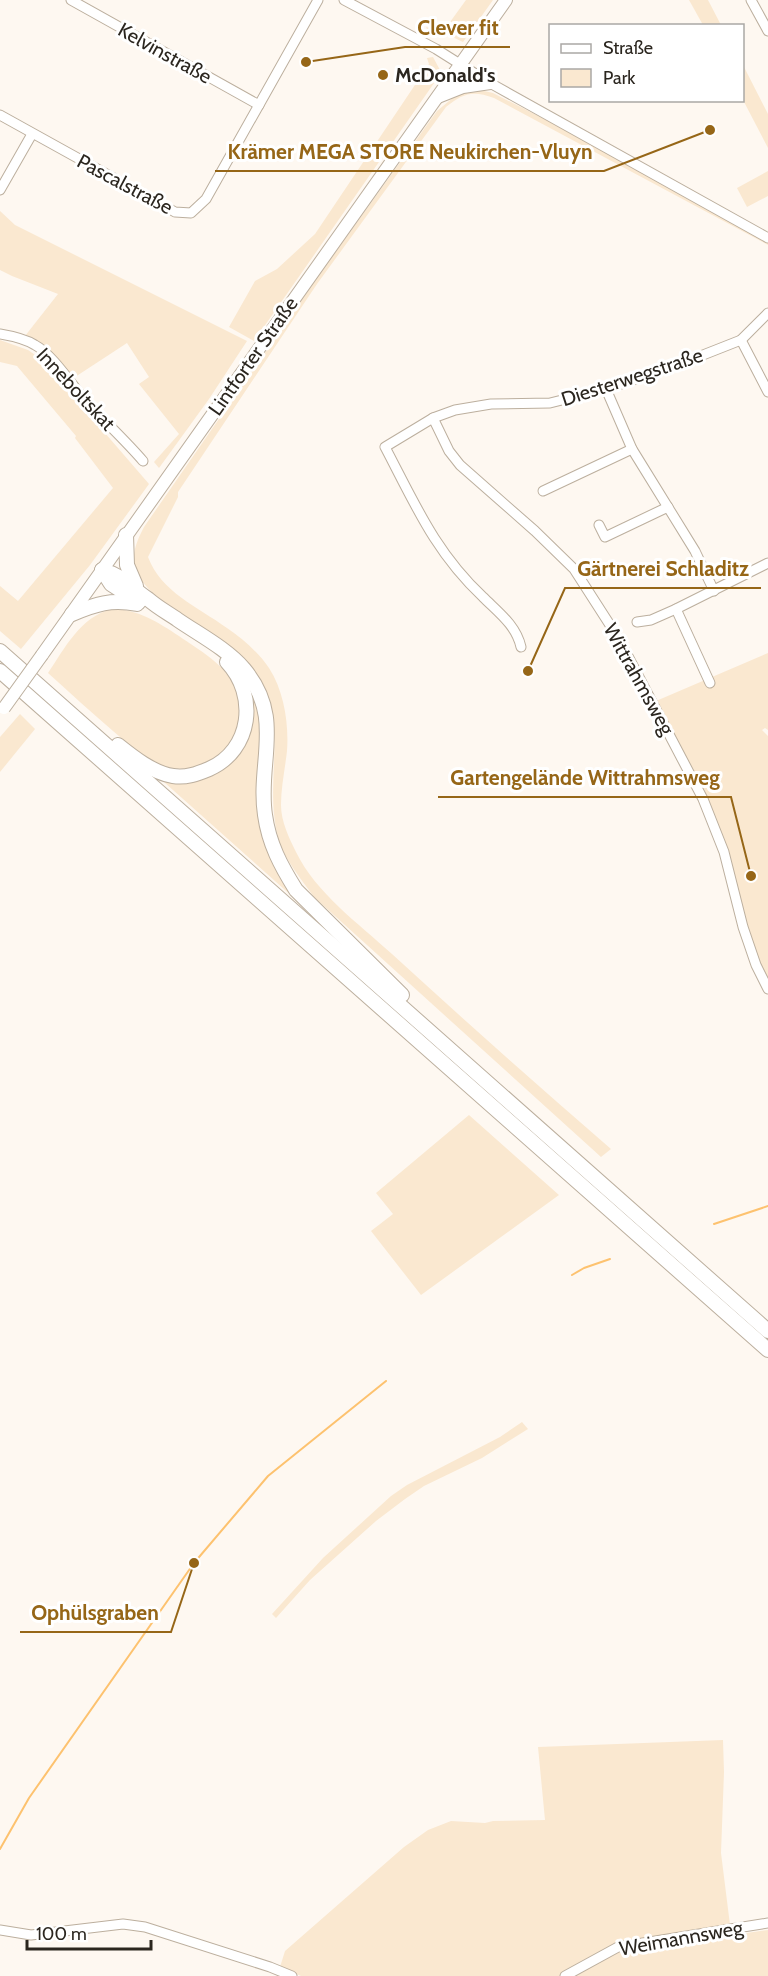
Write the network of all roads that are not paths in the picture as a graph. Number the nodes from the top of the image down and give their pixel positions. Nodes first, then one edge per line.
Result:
1 (71, 0) edge
2 (318, 0) edge
3 (344, 0) edge
4 (506, 0) edge
5 (751, 0) edge
6 (768, 31) edge
7 (460, 65) junction
8 (490, 84) junction
9 (437, 98) junction
10 (259, 105) junction
11 (0, 115) edge
12 (32, 134) junction
13 (0, 190) edge
14 (768, 238) edge
15 (768, 313) edge
16 (0, 334) edge
17 (741, 340) junction
18 (606, 389) junction
19 (768, 392) edge
20 (433, 418) junction
21 (632, 449) junction
22 (143, 461) dead end
23 (543, 491) dead end
24 (668, 507) junction
25 (599, 525) dead end
26 (126, 535) junction
27 (768, 563) edge
28 (102, 570) junction
29 (714, 591) junction
30 (146, 602) junction
31 (676, 609) junction
32 (72, 614) junction
33 (638, 622) dead end
34 (521, 647) dead end
35 (0, 651) edge
36 (0, 671) edge
37 (710, 683) dead end
38 (55, 700) junction
39 (2, 710) edge
40 (768, 989) edge
41 (462, 1060) junction
42 (768, 1331) edge
43 (768, 1350) edge
44 (768, 1923) edge
45 (0, 1930) edge
46 (292, 1976) edge
47 (565, 1976) edge

1 - 10 street, Kelvinstraße
2 - 10 street, Pascalstraße
3 - 7 street
4 - 7 main road, Lintforter Straße
5 - 6 street
7 - 8 street
7 - 9 main road, Lintforter Straße
8 - 9 main road
8 - 14 street
9 - 26 main road, Lintforter Straße
10 - 12 street, Pascalstraße
11 - 12 street, Pascalstraße
12 - 13 street
15 - 17 street, Diesterwegstraße
16 - 22 street, Inneboltskat
17 - 18 street, Diesterwegstraße
17 - 19 street
18 - 20 street, Diesterwegstraße
18 - 21 street
20 - 34 street, Diesterwegstraße
20 - 40 street, Wittrahmsweg
21 - 23 street
21 - 24 street
24 - 25 street
24 - 29 street
26 - 28 main road, Lintforter Straße
26 - 30 highway
27 - 29 street
28 - 30 highway
28 - 32 main road, Lintforter Straße
29 - 31 street
30 - 32 highway
30 - 38 highway
30 - 41 highway
31 - 33 street
31 - 37 street
32 - 39 main road, Lintforter Straße, bridge
35 - 38 highway
36 - 43 highway
38 - 41 highway
41 - 42 highway
44 - 47 street, Weimannsweg
45 - 46 street

